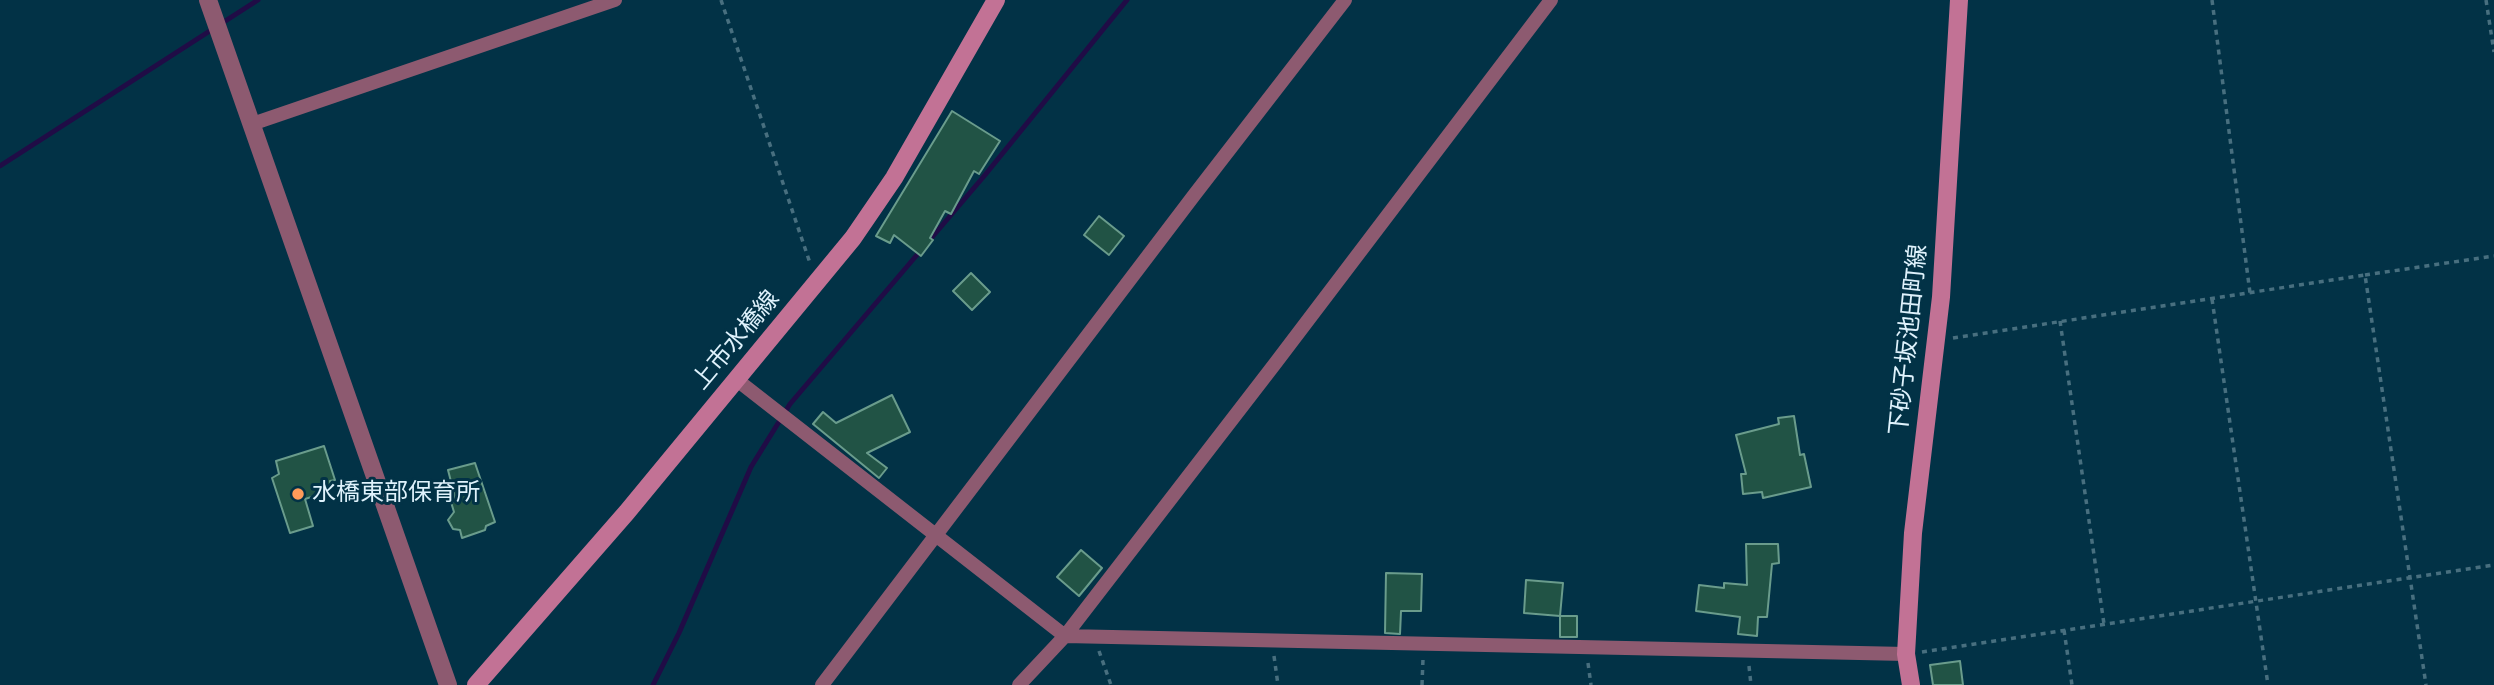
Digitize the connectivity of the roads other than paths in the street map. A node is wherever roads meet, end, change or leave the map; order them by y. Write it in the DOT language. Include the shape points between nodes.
graph roads {
  1 [pos="208,0"];
  2 [pos="615,0"];
  3 [pos="996,0"];
  4 [pos="1345,0"];
  5 [pos="1551,0"];
  6 [pos="1959,0"];
  7 [pos="252,124"];
  8 [pos="737,380"];
  9 [pos="937,534"];
  10 [pos="1065,636"];
  11 [pos="1906,654"];
  12 [pos="448,685"];
  13 [pos="476,685"];
  14 [pos="822,685"];
  15 [pos="1019,685"];
  16 [pos="1910,685"];
  1 -- 7 [label="street"];
  2 -- 7 [label="street"];
  3 -- 8 [label="main road, 上市水橋線" via="894,178 853,238"];
  4 -- 9 [label="street"];
  5 -- 10 [label="street"];
  6 -- 11 [label="main road, 下砂子坂池田町線" via="1937,340 1913,533"];
  7 -- 12 [label="street"];
  8 -- 9 [label="street"];
  8 -- 13 [label="main road, 上市水橋線"];
  9 -- 10 [label="street"];
  9 -- 14 [label="street"];
  10 -- 11 [label="street"];
  10 -- 15 [label="street"];
  11 -- 16 [label="main road, 下砂子坂池田町線"];
}
